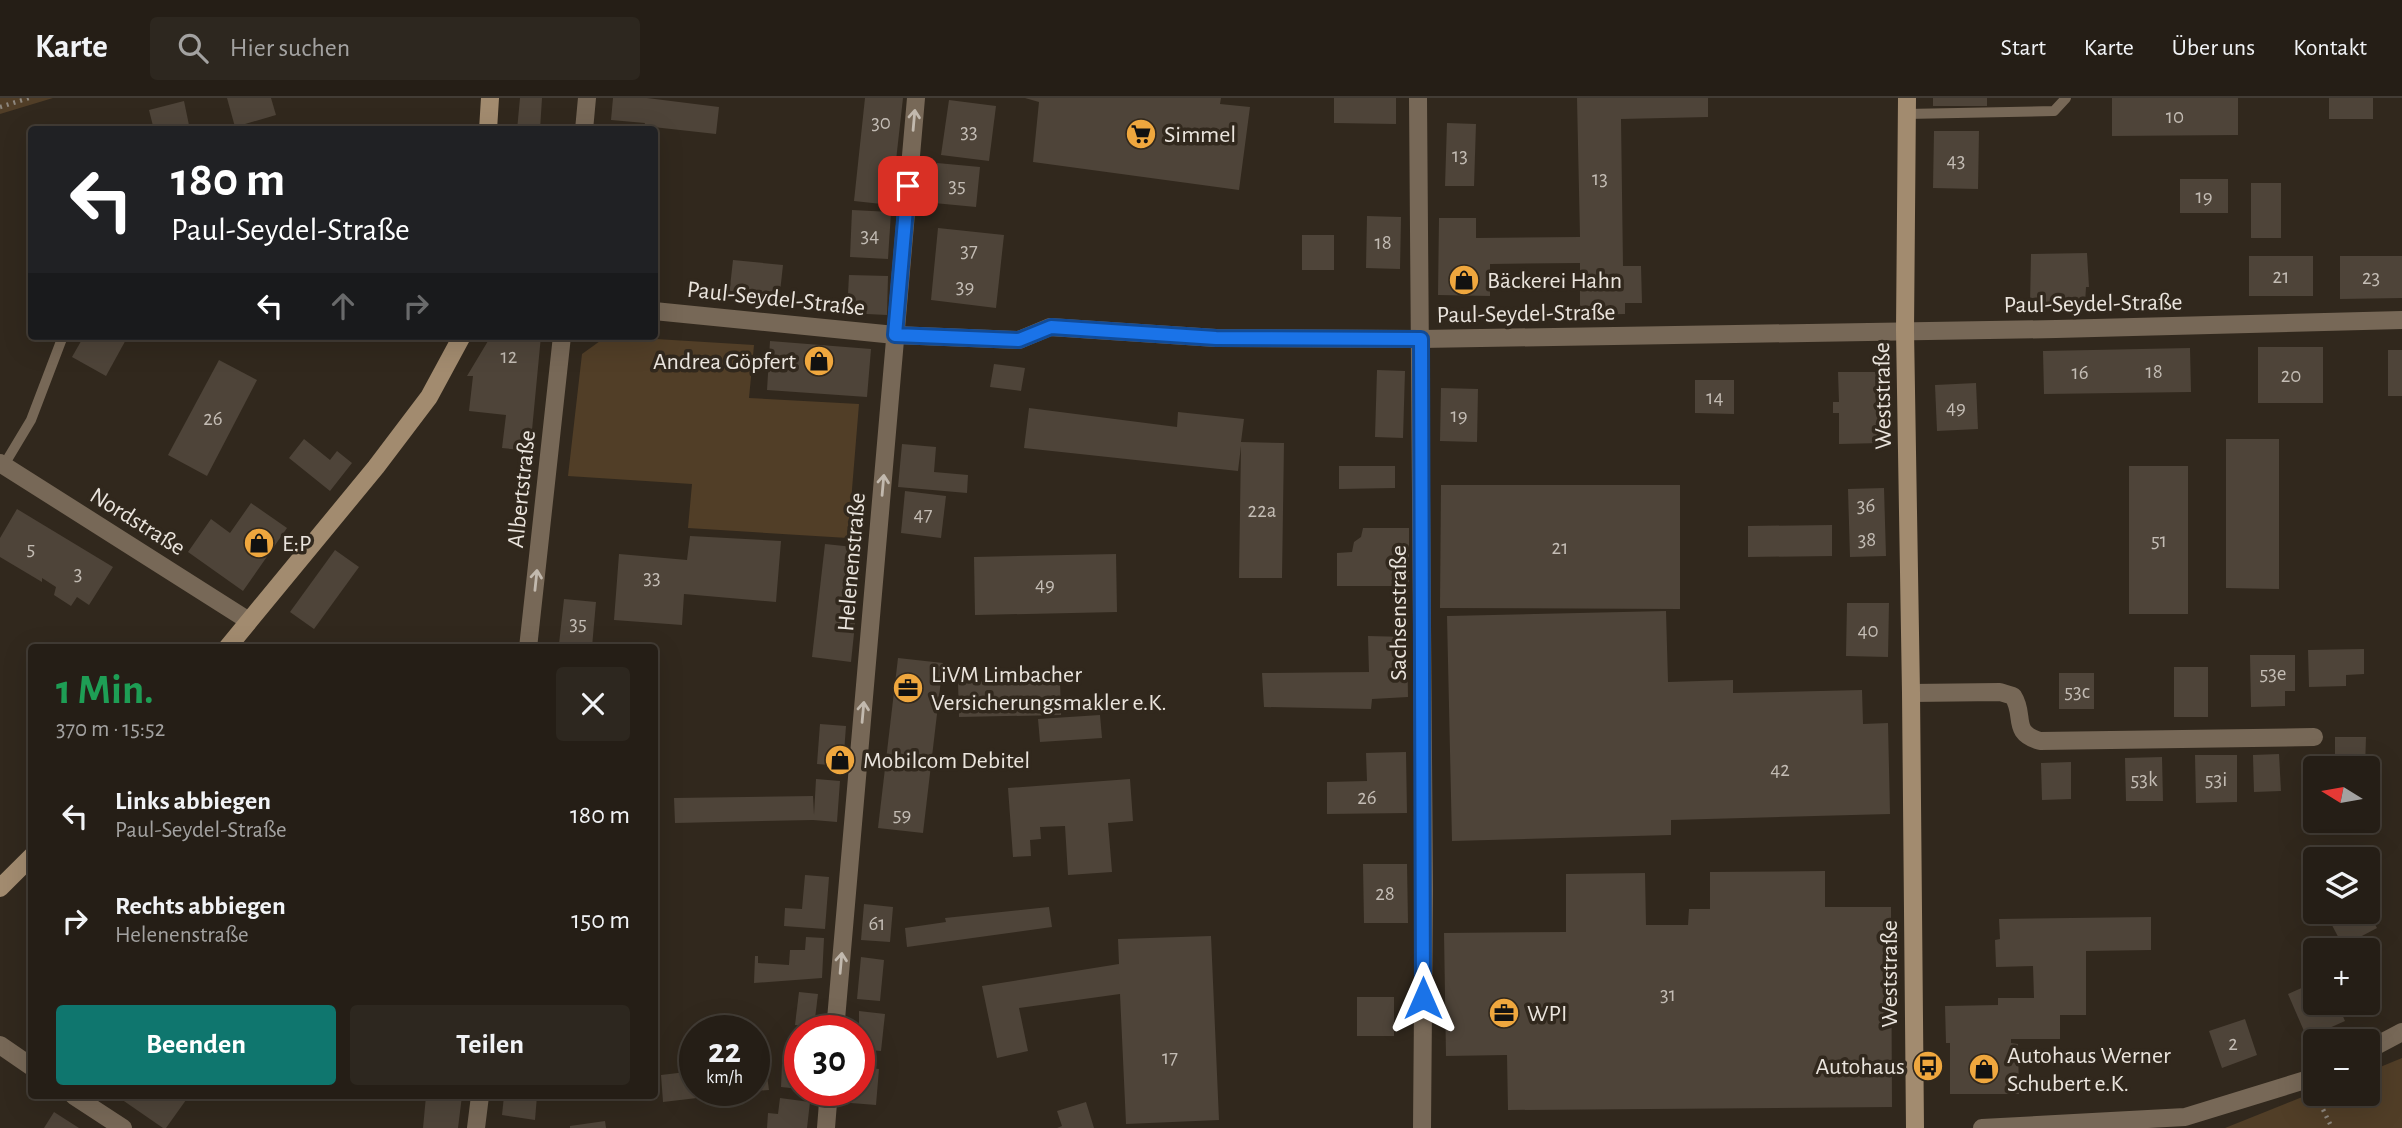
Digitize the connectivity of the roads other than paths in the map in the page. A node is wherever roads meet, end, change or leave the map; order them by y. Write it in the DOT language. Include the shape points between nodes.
graph roads {
  1 [pos="490,98"];
  2 [pos="587,98"];
  3 [pos="916,98"];
  4 [pos="1418,98"];
  5 [pos="2066,98"];
  6 [pos="1906,106"];
  7 [pos="488,126"];
  8 [pos="584,126"];
  9 [pos="658,311"];
  10 [pos="2402,320"];
  11 [pos="1905,330"];
  12 [pos="895,335"];
  13 [pos="1421,339"];
  14 [pos="62,340"];
  15 [pos="460,340"];
  16 [pos="562,340"];
  17 [pos="2,464"];
  18 [pos="249,621"];
  19 [pos="230,644"];
  20 [pos="528,644"];
  21 [pos="1912,693"];
  22 [pos="2314,737"];
  23 [pos="28,860"];
  24 [pos="0,888"];
  25 [pos="836,1015"];
  26 [pos="2402,1032"];
  27 [pos="2380,1044"];
  28 [pos="0,1045"];
  29 [pos="28,1064"];
  30 [pos="2303,1081"];
  31 [pos="79,1099"];
  32 [pos="480,1099"];
  33 [pos="828,1106"];
  34 [pos="123,1128"];
  35 [pos="476,1128"];
  36 [pos="826,1128"];
  37 [pos="1422,1128"];
  38 [pos="1915,1128"];
  39 [pos="1982,1128"];
  1 -- 7 [label="main road"];
  2 -- 8 [label="street"];
  12 -- 3 [label="street, Helenenstraße, one-way"];
  4 -- 13 [label="street, Sachsenstraße"];
  5 -- 6 [label="lane" via="2054,111"];
  6 -- 11 [label="main road, Weststraße"];
  9 -- 12 [label="street, Paul-Seydel-Straße"];
  10 -- 11 [label="street, Paul-Seydel-Straße"];
  11 -- 13 [label="street, Paul-Seydel-Straße"];
  11 -- 21 [label="main road, Weststraße"];
  12 -- 13 [label="street, Paul-Seydel-Straße" via="1019,340 1051,327 1216,338"];
  25 -- 12 [label="street, Helenenstraße, one-way"];
  13 -- 37 [label="street, Sachsenstraße"];
  14 -- 17 [label="lane" via="31,420"];
  15 -- 18 [label="main road" via="429,397"];
  20 -- 16 [label="street, Albertstraße, one-way"];
  17 -- 18 [label="street, Nordstraße"];
  18 -- 19 [label="main road"];
  21 -- 22 [label="street" via="2000,692 2013,696 2020,727 2028,737 2040,741"];
  21 -- 38 [label="main road, Weststraße"];
  23 -- 24 [label="main road"];
  26 -- 27 [label="street"];
  28 -- 29 [label="street"];
  30 -- 39 [label="street" via="2185,1117"];
  31 -- 34 [label="street"];
  32 -- 35 [label="street"];
  33 -- 36 [label="street"];
}
